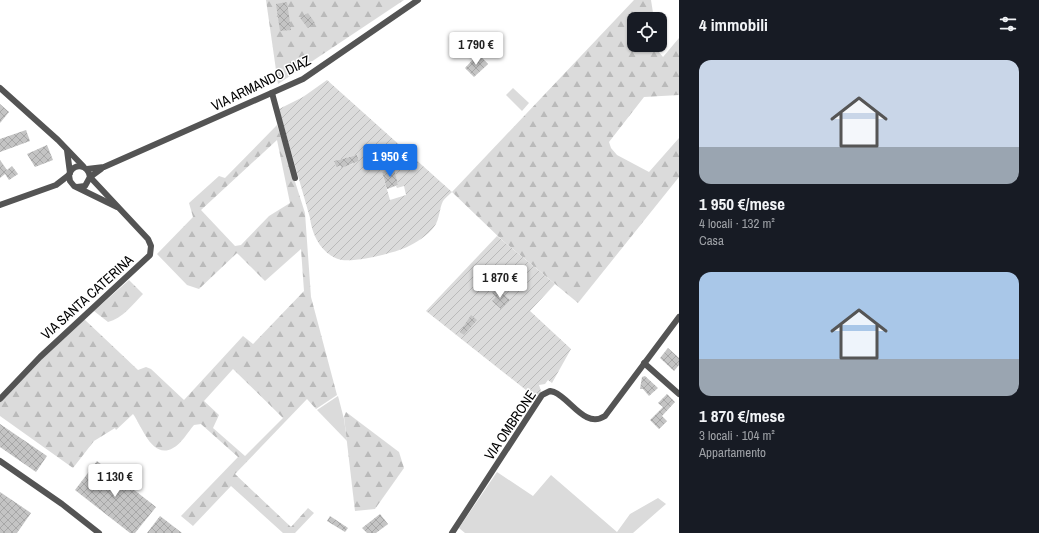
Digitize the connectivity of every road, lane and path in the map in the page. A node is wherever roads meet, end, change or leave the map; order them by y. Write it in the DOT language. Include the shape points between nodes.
graph roads {
  1 [pos="418,0"];
  2 [pos="0,88"];
  3 [pos="272,93"];
  4 [pos="66,149"];
  5 [pos="104,167"];
  6 [pos="85,168"];
  7 [pos="69,174"];
  8 [pos="90,177"];
  9 [pos="295,178"];
  10 [pos="56,185"];
  11 [pos="75,186"];
  12 [pos="0,205"];
  13 [pos="120,209"];
  14 [pos="679,317"];
  15 [pos="644,363"];
  16 [pos="679,394"];
  17 [pos="0,399"];
  18 [pos="0,461"];
  19 [pos="99,533"];
  20 [pos="452,533"];
  1 -- 3 [label="street, VIA ARMANDO DIAZ" via="312,73"];
  2 -- 4 [label="street"];
  3 -- 5 [label="street, VIA ARMANDO DIAZ"];
  3 -- 9 [label="street"];
  4 -- 6 [label="street"];
  4 -- 7 [label="street"];
  5 -- 6 [label="street, VIA ARMANDO DIAZ"];
  5 -- 8 [label="street, VIA ARMANDO DIAZ"];
  6 -- 7 [label="street, VIA ARMANDO DIAZ" via="74,168"];
  6 -- 8 [label="street"];
  7 -- 10 [label="street, VIA ARMANDO DIAZ"];
  7 -- 11 [label="street" via="70,181"];
  8 -- 11 [label="street, VIA ARMANDO DIAZ" via="85,186"];
  8 -- 13 [label="street, VIA SANTA CATERINA"];
  10 -- 11 [label="street, VIA ARMANDO DIAZ"];
  10 -- 12 [label="street, VIA ARMANDO DIAZ"];
  11 -- 13 [label="street, VIA SANTA CATERINA"];
  13 -- 17 [label="street, VIA SANTA CATERINA" via="148,239 151,246 149,257 40,357"];
  14 -- 15 [label="street, VIA OMBRONE"];
  15 -- 16 [label="street"];
  15 -- 20 [label="street, VIA OMBRONE" via="600,420 585,417 554,392 542,395"];
  18 -- 19 [label="street"];
}
